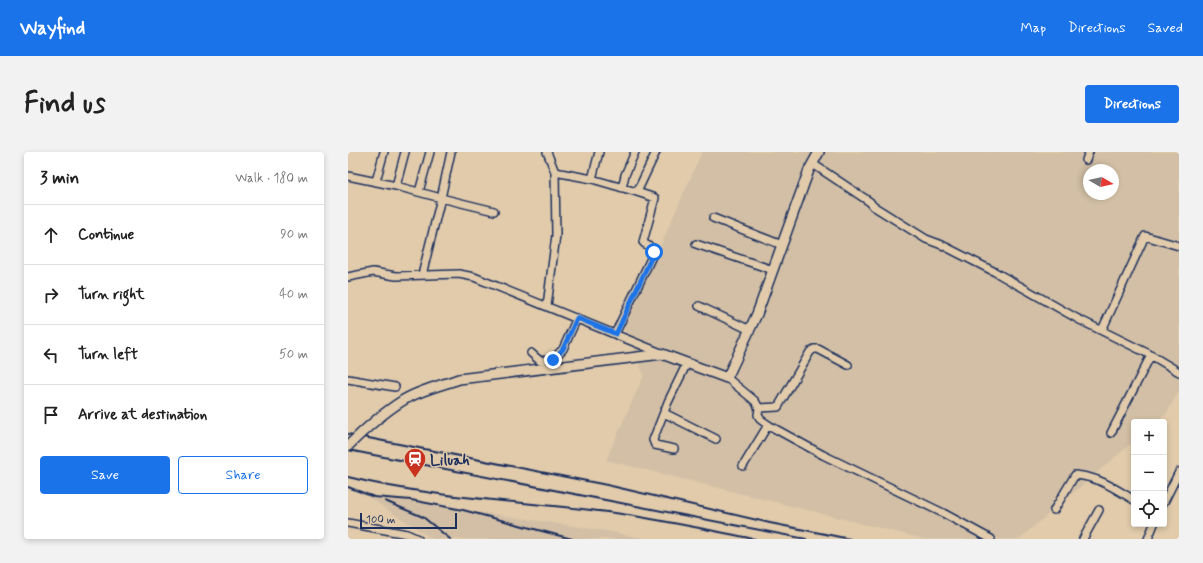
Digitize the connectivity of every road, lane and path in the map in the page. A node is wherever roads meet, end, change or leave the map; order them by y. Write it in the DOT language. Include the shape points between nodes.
graph roads {
  1 [pos="384,152"];
  2 [pos="405,152"];
  3 [pos="430,152"];
  4 [pos="451,152"];
  5 [pos="547,152"];
  6 [pos="599,152"];
  7 [pos="635,152"];
  8 [pos="656,152"];
  9 [pos="819,152"];
  10 [pos="1089,152"];
  11 [pos="1086,160"];
  12 [pos="812,164"];
  13 [pos="555,172"];
  14 [pos="348,176"];
  15 [pos="592,179"];
  16 [pos="376,181"];
  17 [pos="396,186"];
  18 [pos="622,188"];
  19 [pos="419,192"];
  20 [pos="637,192"];
  21 [pos="441,198"];
  22 [pos="494,211"];
  23 [pos="713,218"];
  24 [pos="696,244"];
  25 [pos="782,245"];
  26 [pos="1179,246"];
  27 [pos="773,270"];
  28 [pos="422,275"];
  29 [pos="348,277"];
  30 [pos="547,306"];
  31 [pos="699,306"];
  32 [pos="577,318"];
  33 [pos="750,330"];
  34 [pos="1102,330"];
  35 [pos="616,334"];
  36 [pos="530,353"];
  37 [pos="662,354"];
  38 [pos="1151,355"];
  39 [pos="687,363"];
  40 [pos="848,365"];
  41 [pos="1179,372"];
  42 [pos="727,378"];
  43 [pos="348,379"];
  44 [pos="395,387"];
  45 [pos="759,408"];
  46 [pos="664,413"];
  47 [pos="768,425"];
  48 [pos="1111,433"];
  49 [pos="716,439"];
  50 [pos="348,446"];
  51 [pos="674,449"];
  52 [pos="743,466"];
  53 [pos="1179,472"];
  54 [pos="1167,496"];
  55 [pos="1131,498"];
  56 [pos="1054,510"];
  57 [pos="1099,510"];
  58 [pos="348,523"];
  59 [pos="1153,527"];
  60 [pos="418,539"];
  61 [pos="992,539"];
  62 [pos="1083,539"];
  63 [pos="1148,539"];
  1 -- 16 [label="street"];
  2 -- 17 [label="street"];
  3 -- 19 [label="street"];
  4 -- 21 [label="street"];
  5 -- 13 [label="street"];
  6 -- 15 [label="street"];
  7 -- 18 [label="street"];
  8 -- 20 [label="street"];
  9 -- 12 [label="street"];
  10 -- 11 [label="street"];
  12 -- 25 [label="street"];
  12 -- 34 [label="street" via="926,239 995,272"];
  13 -- 15 [label="street"];
  13 -- 30 [label="street" via="556,235"];
  14 -- 16 [label="street"];
  15 -- 18 [label="street"];
  16 -- 17 [label="street"];
  17 -- 19 [label="street"];
  18 -- 20 [label="street"];
  19 -- 21 [label="street"];
  20 -- 35 [label="street" via="655,198 643,242 654,249 654,252"];
  21 -- 22 [label="street"];
  21 -- 28 [label="street"];
  23 -- 25 [label="street"];
  24 -- 27 [label="street"];
  25 -- 27 [label="street"];
  26 -- 34 [label="street" via="1145,236"];
  27 -- 33 [label="street"];
  28 -- 29 [label="street" via="396,276 373,272"];
  28 -- 30 [label="street" via="459,274 474,277"];
  30 -- 32 [label="street"];
  31 -- 33 [label="street"];
  32 -- 35 [label="street"];
  32 -- 36 [label="street" via="563,349 553,360 540,361"];
  33 -- 42 [label="street"];
  34 -- 38 [label="street"];
  35 -- 37 [label="street"];
  37 -- 39 [label="street"];
  37 -- 50 [label="street, bridge" via="459,379 403,400"];
  38 -- 41 [label="street"];
  38 -- 48 [label="street"];
  39 -- 42 [label="street"];
  39 -- 46 [label="street"];
  40 -- 45 [label="street" via="814,349 778,408"];
  42 -- 45 [label="street" via="755,401"];
  43 -- 44 [label="street"];
  45 -- 47 [label="street" via="758,415"];
  46 -- 49 [label="street"];
  46 -- 51 [label="street" via="653,442 655,445"];
  47 -- 52 [label="street"];
  47 -- 61 [label="street"];
  53 -- 54 [label="street"];
  55 -- 56 [label="street" via="1101,481 1075,474"];
  57 -- 62 [label="street"];
  58 -- 60 [label="street" via="407,534"];
  59 -- 63 [label="street"];
}
